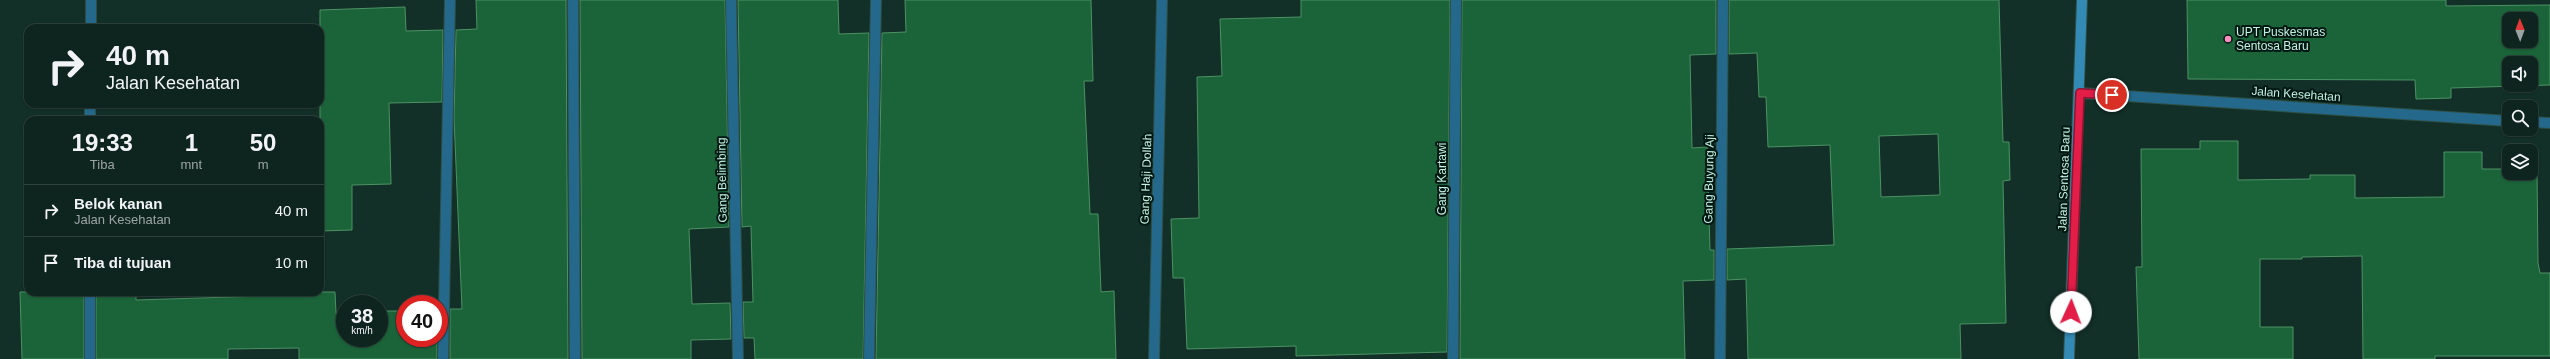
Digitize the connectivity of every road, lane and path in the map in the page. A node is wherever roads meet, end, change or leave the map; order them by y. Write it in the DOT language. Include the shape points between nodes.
graph roads {
  1 [pos="91,0"];
  2 [pos="450,0"];
  3 [pos="573,0"];
  4 [pos="731,0"];
  5 [pos="876,0"];
  6 [pos="1162,0"];
  7 [pos="1456,0"];
  8 [pos="1723,0"];
  9 [pos="2082,0"];
  10 [pos="91,24"];
  11 [pos="2080,93"];
  12 [pos="2502,121"];
  13 [pos="2538,122"];
  14 [pos="2550,123"];
  15 [pos="90,296"];
  16 [pos="90,359"];
  17 [pos="443,359"];
  18 [pos="575,359"];
  19 [pos="738,359"];
  20 [pos="869,359"];
  21 [pos="1154,359"];
  22 [pos="1454,359"];
  23 [pos="1720,359"];
  24 [pos="2069,359"];
  1 -- 10 [label="street"];
  2 -- 17 [label="street"];
  3 -- 18 [label="street"];
  4 -- 19 [label="street, Gang Belimbing"];
  5 -- 20 [label="street"];
  6 -- 21 [label="street, Gang Haji Dollah"];
  7 -- 22 [label="street, Gang Kartawi"];
  8 -- 23 [label="street, Gang Buyung Aji"];
  9 -- 11 [label="street, Jalan Sentosa Baru"];
  11 -- 12 [label="street, Jalan Kesehatan"];
  11 -- 24 [label="street, Jalan Sentosa Baru"];
  13 -- 14 [label="street"];
  15 -- 16 [label="street"];
}
